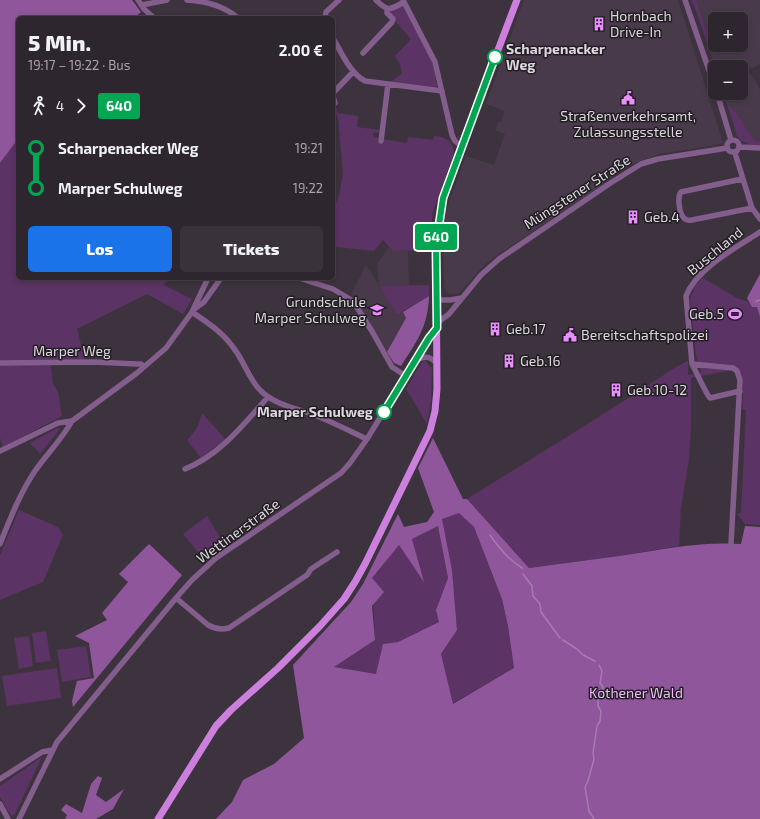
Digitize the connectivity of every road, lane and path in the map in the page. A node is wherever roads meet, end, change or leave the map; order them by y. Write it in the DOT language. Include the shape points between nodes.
graph roads {
  1 [pos="167,0"];
  2 [pos="187,0"];
  3 [pos="339,0"];
  4 [pos="376,0"];
  5 [pos="517,0"];
  6 [pos="685,0"];
  7 [pos="404,1"];
  8 [pos="140,2"];
  9 [pos="388,10"];
  10 [pos="152,16"];
  11 [pos="236,16"];
  12 [pos="325,16"];
  13 [pos="335,41"];
  14 [pos="363,53"];
  15 [pos="708,67"];
  16 [pos="353,72"];
  17 [pos="388,84"];
  18 [pos="335,90"];
  19 [pos="442,91"];
  20 [pos="719,100"];
  21 [pos="379,137"];
  22 [pos="731,140"];
  23 [pos="462,146"];
  24 [pos="740,147"];
  25 [pos="727,148"];
  26 [pos="760,148"];
  27 [pos="734,153"];
  28 [pos="742,179"];
  29 [pos="752,208"];
  30 [pos="760,219"];
  31 [pos="760,232"];
  32 [pos="207,280"];
  33 [pos="220,280"];
  34 [pos="305,280"];
  35 [pos="462,298"];
  36 [pos="437,300"];
  37 [pos="192,312"];
  38 [pos="437,326"];
  39 [pos="414,361"];
  40 [pos="0,363"];
  41 [pos="437,364"];
  42 [pos="692,364"];
  43 [pos="144,367"];
  44 [pos="406,376"];
  45 [pos="740,391"];
  46 [pos="268,397"];
  47 [pos="72,421"];
  48 [pos="367,439"];
  49 [pos="0,451"];
  50 [pos="185,469"];
  51 [pos="0,544"];
  52 [pos="731,544"];
  53 [pos="337,552"];
  54 [pos="176,598"];
  55 [pos="52,750"];
  56 [pos="0,779"];
  57 [pos="0,804"];
  58 [pos="8,819"];
  59 [pos="19,819"];
  60 [pos="158,819"];
  1 -- 8 [label="street"];
  2 -- 11 [label="street" via="220,6"];
  3 -- 12 [label="street" via="326,12"];
  4 -- 9 [label="street"];
  5 -- 23 [label="main road"];
  6 -- 15 [label="street"];
  7 -- 9 [label="street"];
  7 -- 19 [label="street" via="432,53"];
  8 -- 10 [label="street"];
  9 -- 14 [label="street" via="392,22"];
  13 -- 16 [label="street"];
  16 -- 17 [label="street" via="365,81"];
  16 -- 18 [label="street"];
  17 -- 19 [label="street"];
  17 -- 21 [label="street"];
  19 -- 23 [label="street" via="454,140"];
  20 -- 22 [label="street"];
  22 -- 24 [label="street" via="738,142"];
  22 -- 25 [label="street" via="727,143"];
  23 -- 36 [label="main road" via="443,198 438,226"];
  24 -- 26 [label="street"];
  24 -- 27 [label="street"];
  25 -- 27 [label="street"];
  25 -- 35 [label="street, Müngstener Straße" via="641,164 498,259"];
  27 -- 28 [label="street"];
  28 -- 29 [label="street"];
  28 -- 29 [label="street" via="681,192 678,200 682,216 692,220"];
  29 -- 30 [label="street"];
  31 -- 42 [label="street, Buschland" via="718,261 689,289 686,296"];
  32 -- 37 [label="street"];
  33 -- 37 [label="street" via="204,302"];
  34 -- 44 [label="street" via="333,289 353,300 392,367"];
  35 -- 36 [label="street"];
  35 -- 38 [label="street, Müngstener Straße"];
  36 -- 38 [label="main road"];
  37 -- 43 [label="street" via="166,348"];
  37 -- 46 [label="street" via="228,340 254,383"];
  38 -- 39 [label="street, Wettinerstraße"];
  38 -- 41 [label="main road"];
  39 -- 41 [label="street" via="429,357"];
  39 -- 44 [label="street, Wettinerstraße"];
  40 -- 43 [label="street, Marper Weg" via="94,362 137,364"];
  41 -- 60 [label="main road" via="435,411 431,430 355,582 344,599 300,647 216,726"];
  42 -- 45 [label="street" via="733,368 738,374"];
  42 -- 45 [label="street, Buschland" via="710,398"];
  43 -- 47 [label="street"];
  44 -- 48 [label="street, Wettinerstraße"];
  45 -- 52 [label="street"];
  46 -- 48 [label="street" via="318,416"];
  46 -- 50 [label="street" via="221,446 204,460"];
  47 -- 49 [label="street" via="58,423"];
  47 -- 51 [label="street" via="34,473 16,505"];
  48 -- 54 [label="street, Wettinerstraße" via="341,473 216,558"];
  53 -- 54 [label="street" via="311,569 308,575 229,628 219,629 208,625"];
  54 -- 55 [label="street, Wettinerstraße"];
  55 -- 56 [label="street" via="42,752"];
  55 -- 59 [label="street, Wettinerstraße"];
  57 -- 58 [label="street"];
}
